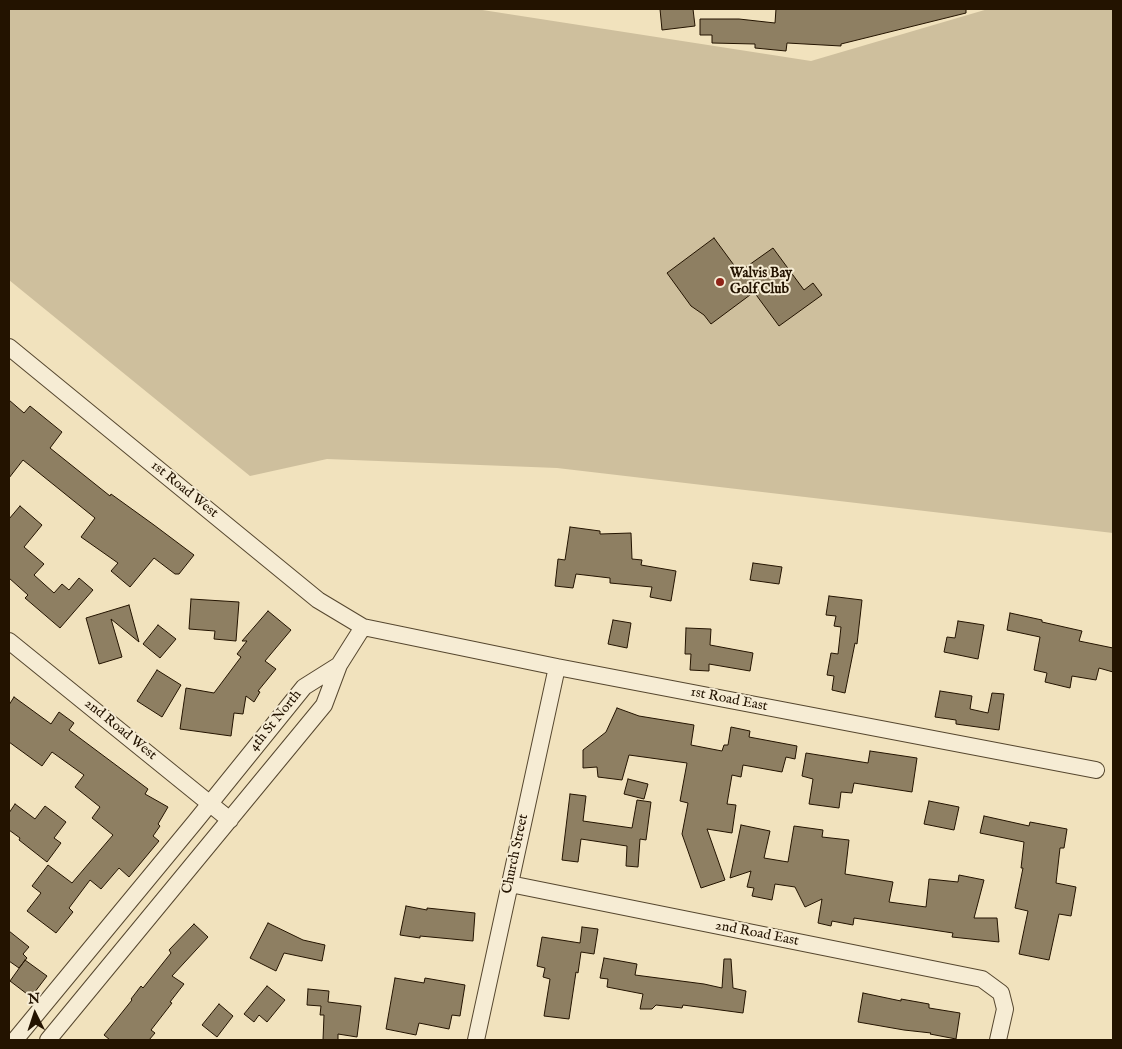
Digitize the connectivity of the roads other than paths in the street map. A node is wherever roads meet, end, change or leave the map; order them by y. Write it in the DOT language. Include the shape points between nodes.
graph roads {
  1 [pos="9,347"];
  2 [pos="363,627"];
  3 [pos="9,641"];
  4 [pos="339,664"];
  5 [pos="557,667"];
  6 [pos="1096,770"];
  7 [pos="211,803"];
  8 [pos="230,820"];
  9 [pos="510,884"];
  10 [pos="15,1040"];
  11 [pos="48,1040"];
  12 [pos="476,1040"];
  13 [pos="998,1040"];
  1 -- 2 [label="street, 1st Road West" via="318,600"];
  2 -- 4 [label="street"];
  2 -- 5 [label="street, 1st Road East"];
  3 -- 7 [label="street, 2nd Road West"];
  4 -- 7 [label="street, 4th St North" via="304,687"];
  4 -- 8 [label="street, 4th St North" via="324,706"];
  5 -- 6 [label="street, 1st Road East"];
  5 -- 9 [label="street, Church Street"];
  7 -- 8 [label="street, 2nd Road West"];
  7 -- 10 [label="street, 4th St North"];
  8 -- 11 [label="street, 4th St North"];
  9 -- 12 [label="street, Church Street"];
  9 -- 13 [label="street, 2nd Road East" via="982,980 1001,993 1005,1009"];
}
